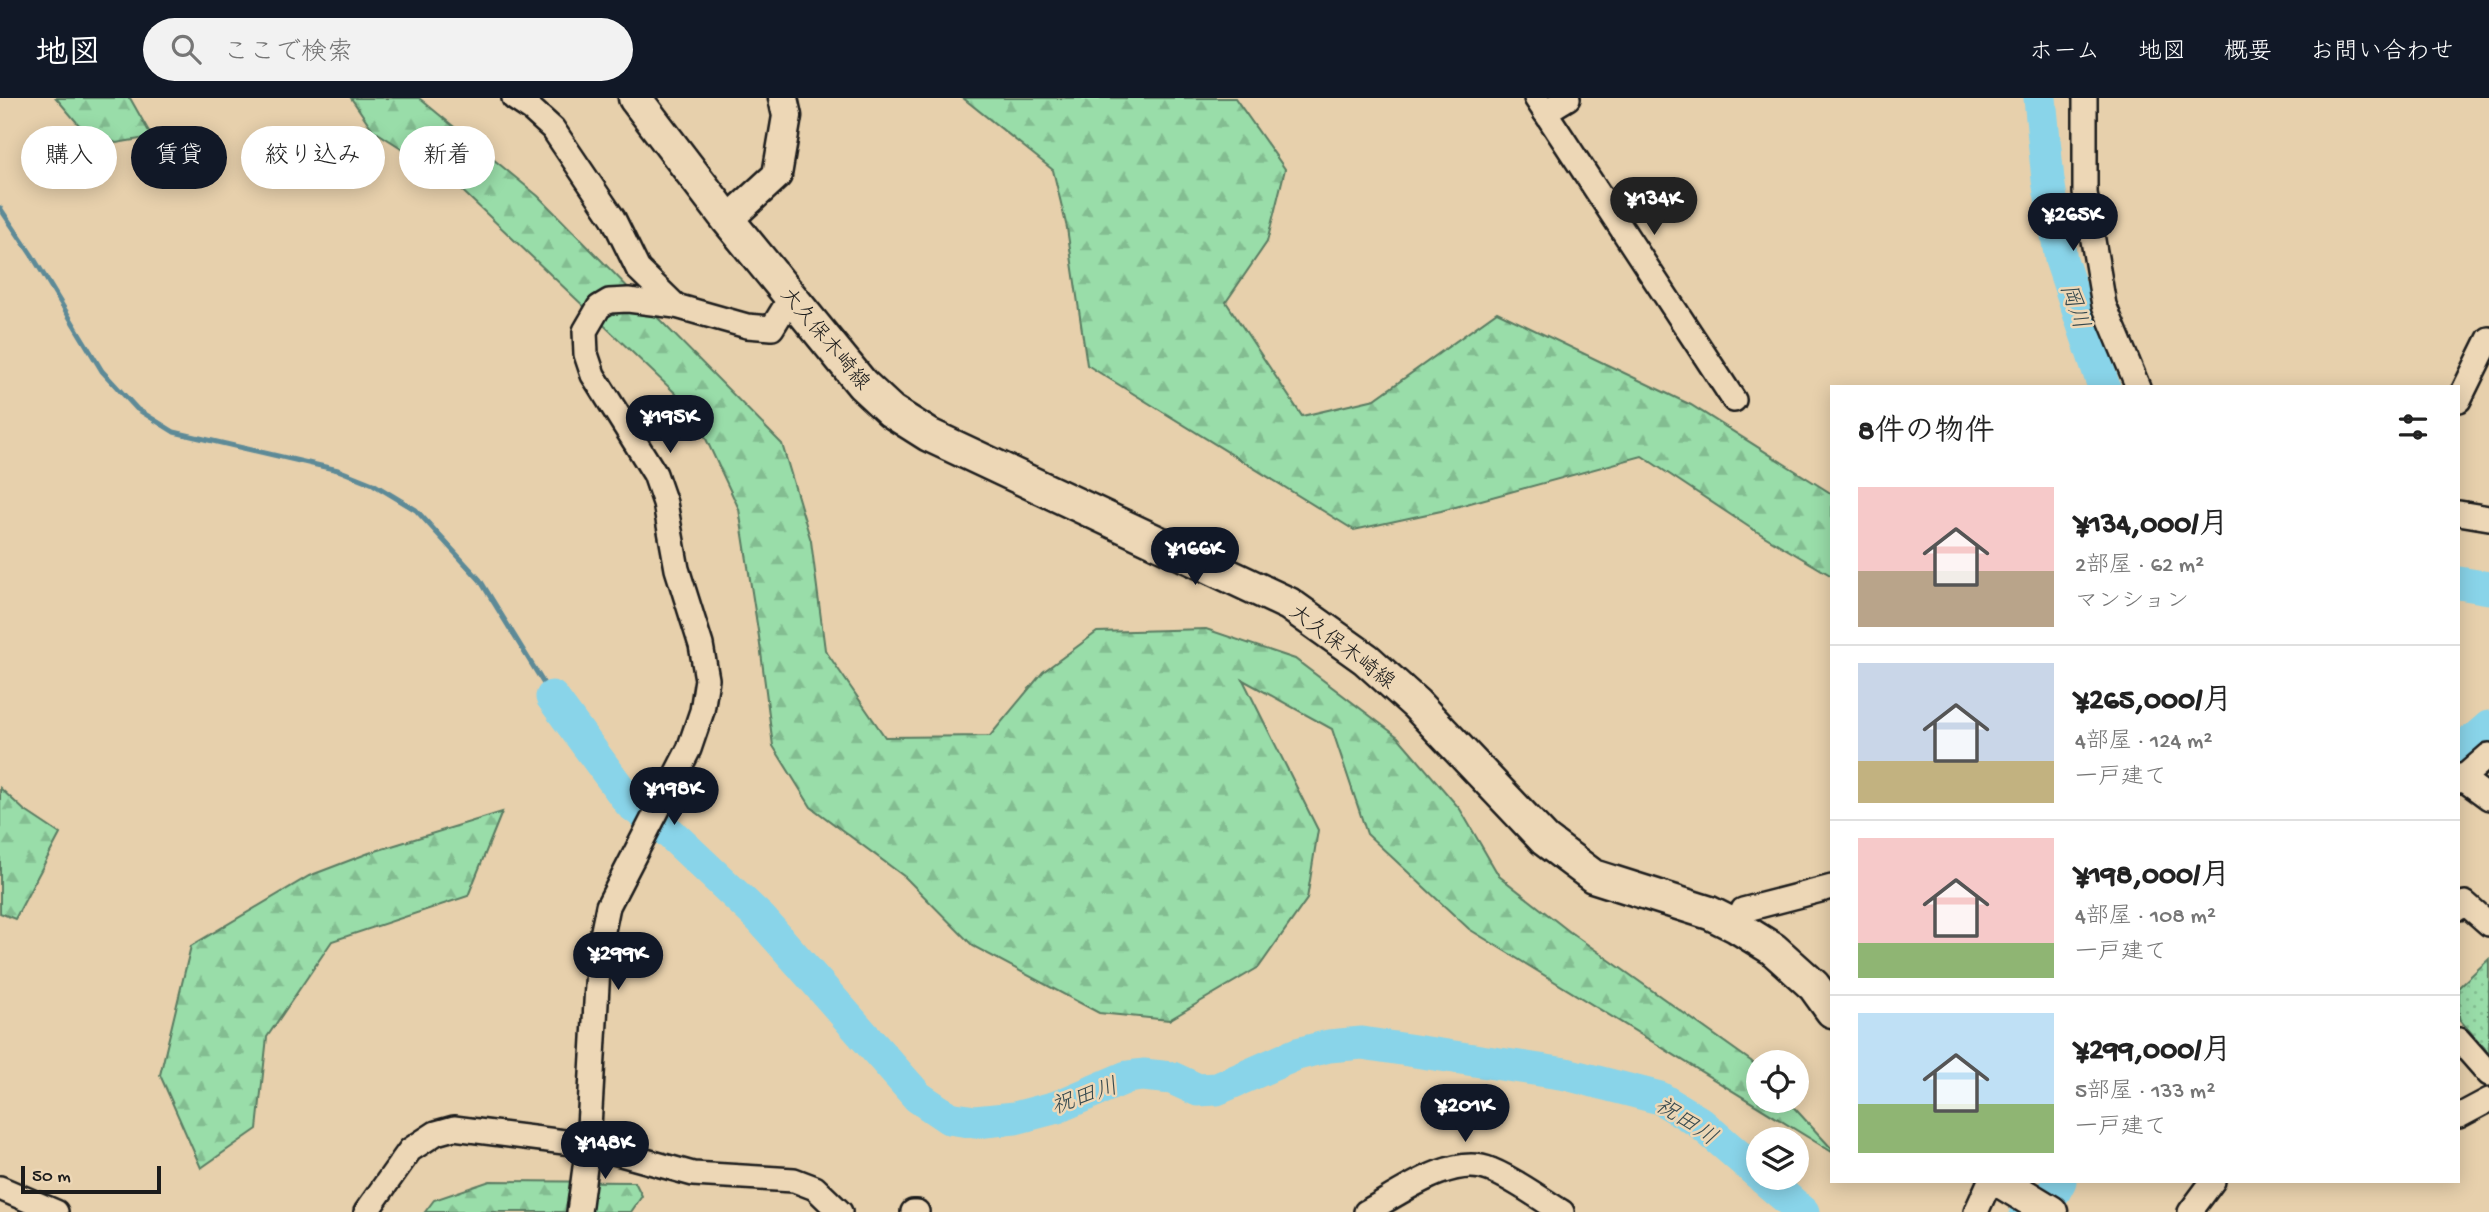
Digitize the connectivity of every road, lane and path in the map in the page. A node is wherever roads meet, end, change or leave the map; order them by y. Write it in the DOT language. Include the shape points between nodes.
graph roads {
  1 [pos="514,98"];
  2 [pos="635,98"];
  3 [pos="783,98"];
  4 [pos="1568,98"];
  5 [pos="2085,98"];
  6 [pos="1541,105"];
  7 [pos="728,220"];
  8 [pos="791,297"];
  9 [pos="676,306"];
  10 [pos="2489,339"];
  11 [pos="2137,385"];
  12 [pos="2460,398"];
  13 [pos="1734,400"];
  14 [pos="2460,513"];
  15 [pos="2489,518"];
  16 [pos="2489,755"];
  17 [pos="2460,778"];
  18 [pos="2489,798"];
  19 [pos="1830,888"];
  20 [pos="2460,907"];
  21 [pos="2489,924"];
  22 [pos="1736,926"];
  23 [pos="1830,1008"];
  24 [pos="2460,1041"];
  25 [pos="2489,1074"];
  26 [pos="2489,1100"];
  27 [pos="2460,1115"];
  28 [pos="588,1145"];
  29 [pos="1989,1183"];
  30 [pos="2003,1183"];
  31 [pos="2212,1183"];
  32 [pos="0,1188"];
  33 [pos="2042,1206"];
  34 [pos="56,1212"];
  35 [pos="366,1212"];
  36 [pos="579,1212"];
  37 [pos="840,1212"];
  38 [pos="1366,1212"];
  39 [pos="1562,1212"];
  40 [pos="1976,1212"];
  41 [pos="2190,1212"];
  1 -- 9 [label="street" via="553,129 613,218 638,269"];
  2 -- 7 [label="main road, 大久保木崎線"];
  3 -- 7 [label="street" via="787,116 777,175"];
  4 -- 6 [label="street"];
  5 -- 11 [label="street" via="2085,193 2104,304"];
  6 -- 13 [label="street"];
  7 -- 8 [label="main road, 大久保木崎線"];
  8 -- 9 [label="street" via="772,328 747,326"];
  8 -- 22 [label="main road, 大久保木崎線" via="862,384 891,411 929,435 1289,604 1366,659 1416,704 1545,840 1593,876 1710,913"];
  9 -- 28 [label="street" via="610,301 599,307 585,331 593,375 655,474 665,503 677,569 701,645 706,692 689,749 608,906 599,950"];
  10 -- 12 [label="street"];
  14 -- 15 [label="street"];
  16 -- 17 [label="street"];
  17 -- 18 [label="street"];
  19 -- 22 [label="street" via="1743,910"];
  20 -- 21 [label="street" via="2465,903"];
  22 -- 23 [label="main road, 大久保木崎線" via="1773,949 1814,986"];
  24 -- 25 [label="street"];
  26 -- 27 [label="street"];
  28 -- 35 [label="street" via="454,1128 436,1133 410,1150"];
  28 -- 36 [label="street"];
  28 -- 37 [label="street" via="693,1174 794,1180 815,1188"];
  29 -- 40 [label="street"];
  30 -- 33 [label="main road"];
  31 -- 41 [label="street"];
  32 -- 34 [label="street"];
  38 -- 39 [label="street" via="1436,1173 1467,1165 1490,1169"];
}
